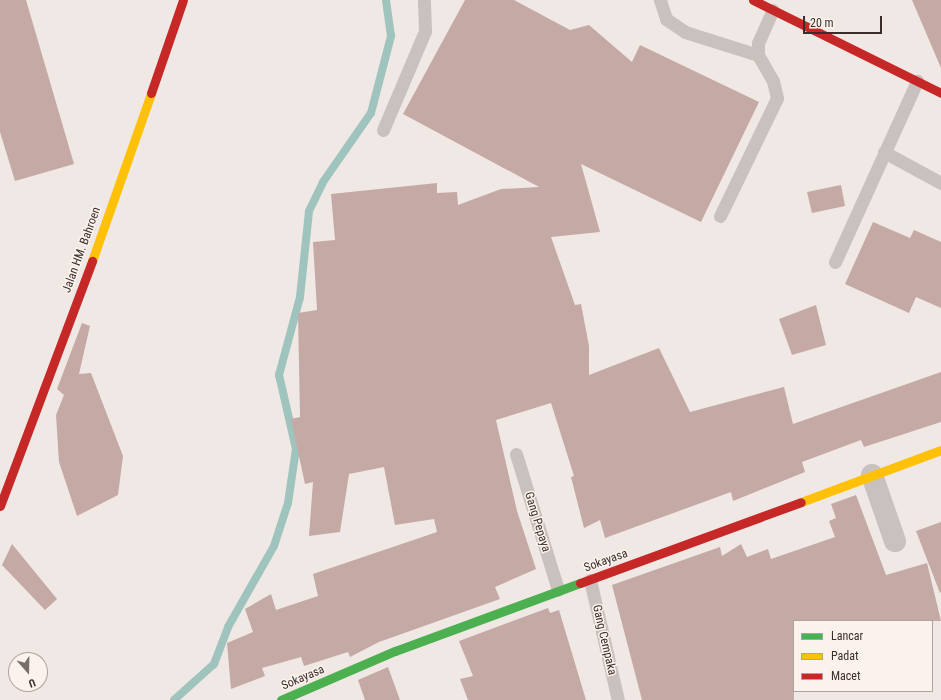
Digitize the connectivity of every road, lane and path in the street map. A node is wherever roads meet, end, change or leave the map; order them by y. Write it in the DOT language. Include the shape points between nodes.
graph roads {
  1 [pos="183,0"];
  2 [pos="424,0"];
  3 [pos="660,0"];
  4 [pos="753,0"];
  5 [pos="773,10"];
  6 [pos="758,55"];
  7 [pos="917,81"];
  8 [pos="941,93"];
  9 [pos="383,130"];
  10 [pos="884,152"];
  11 [pos="941,183"];
  12 [pos="720,216"];
  13 [pos="835,262"];
  14 [pos="941,450"];
  15 [pos="516,454"];
  16 [pos="872,475"];
  17 [pos="0,506"];
  18 [pos="895,541"];
  19 [pos="590,580"];
  20 [pos="558,590"];
  21 [pos="281,700"];
  22 [pos="618,700"];
  1 -- 17 [label="street, Jalan HM. Bahroen" via="95,252"];
  2 -- 9 [label="lane" via="425,31"];
  3 -- 6 [label="lane" via="666,19 685,32"];
  4 -- 5 [label="street"];
  5 -- 6 [label="lane" via="758,42"];
  5 -- 7 [label="street"];
  6 -- 12 [label="lane" via="773,80 777,98"];
  7 -- 8 [label="street"];
  7 -- 10 [label="lane"];
  10 -- 11 [label="lane"];
  10 -- 13 [label="lane"];
  14 -- 16 [label="street, Sokayasa"];
  15 -- 20 [label="lane, Gang Pepaya"];
  16 -- 18 [label="street"];
  16 -- 19 [label="street, Sokayasa"];
  19 -- 20 [label="street, Sokayasa"];
  19 -- 22 [label="lane, Gang Cempaka"];
  20 -- 21 [label="street, Sokayasa" via="395,651"];
}
